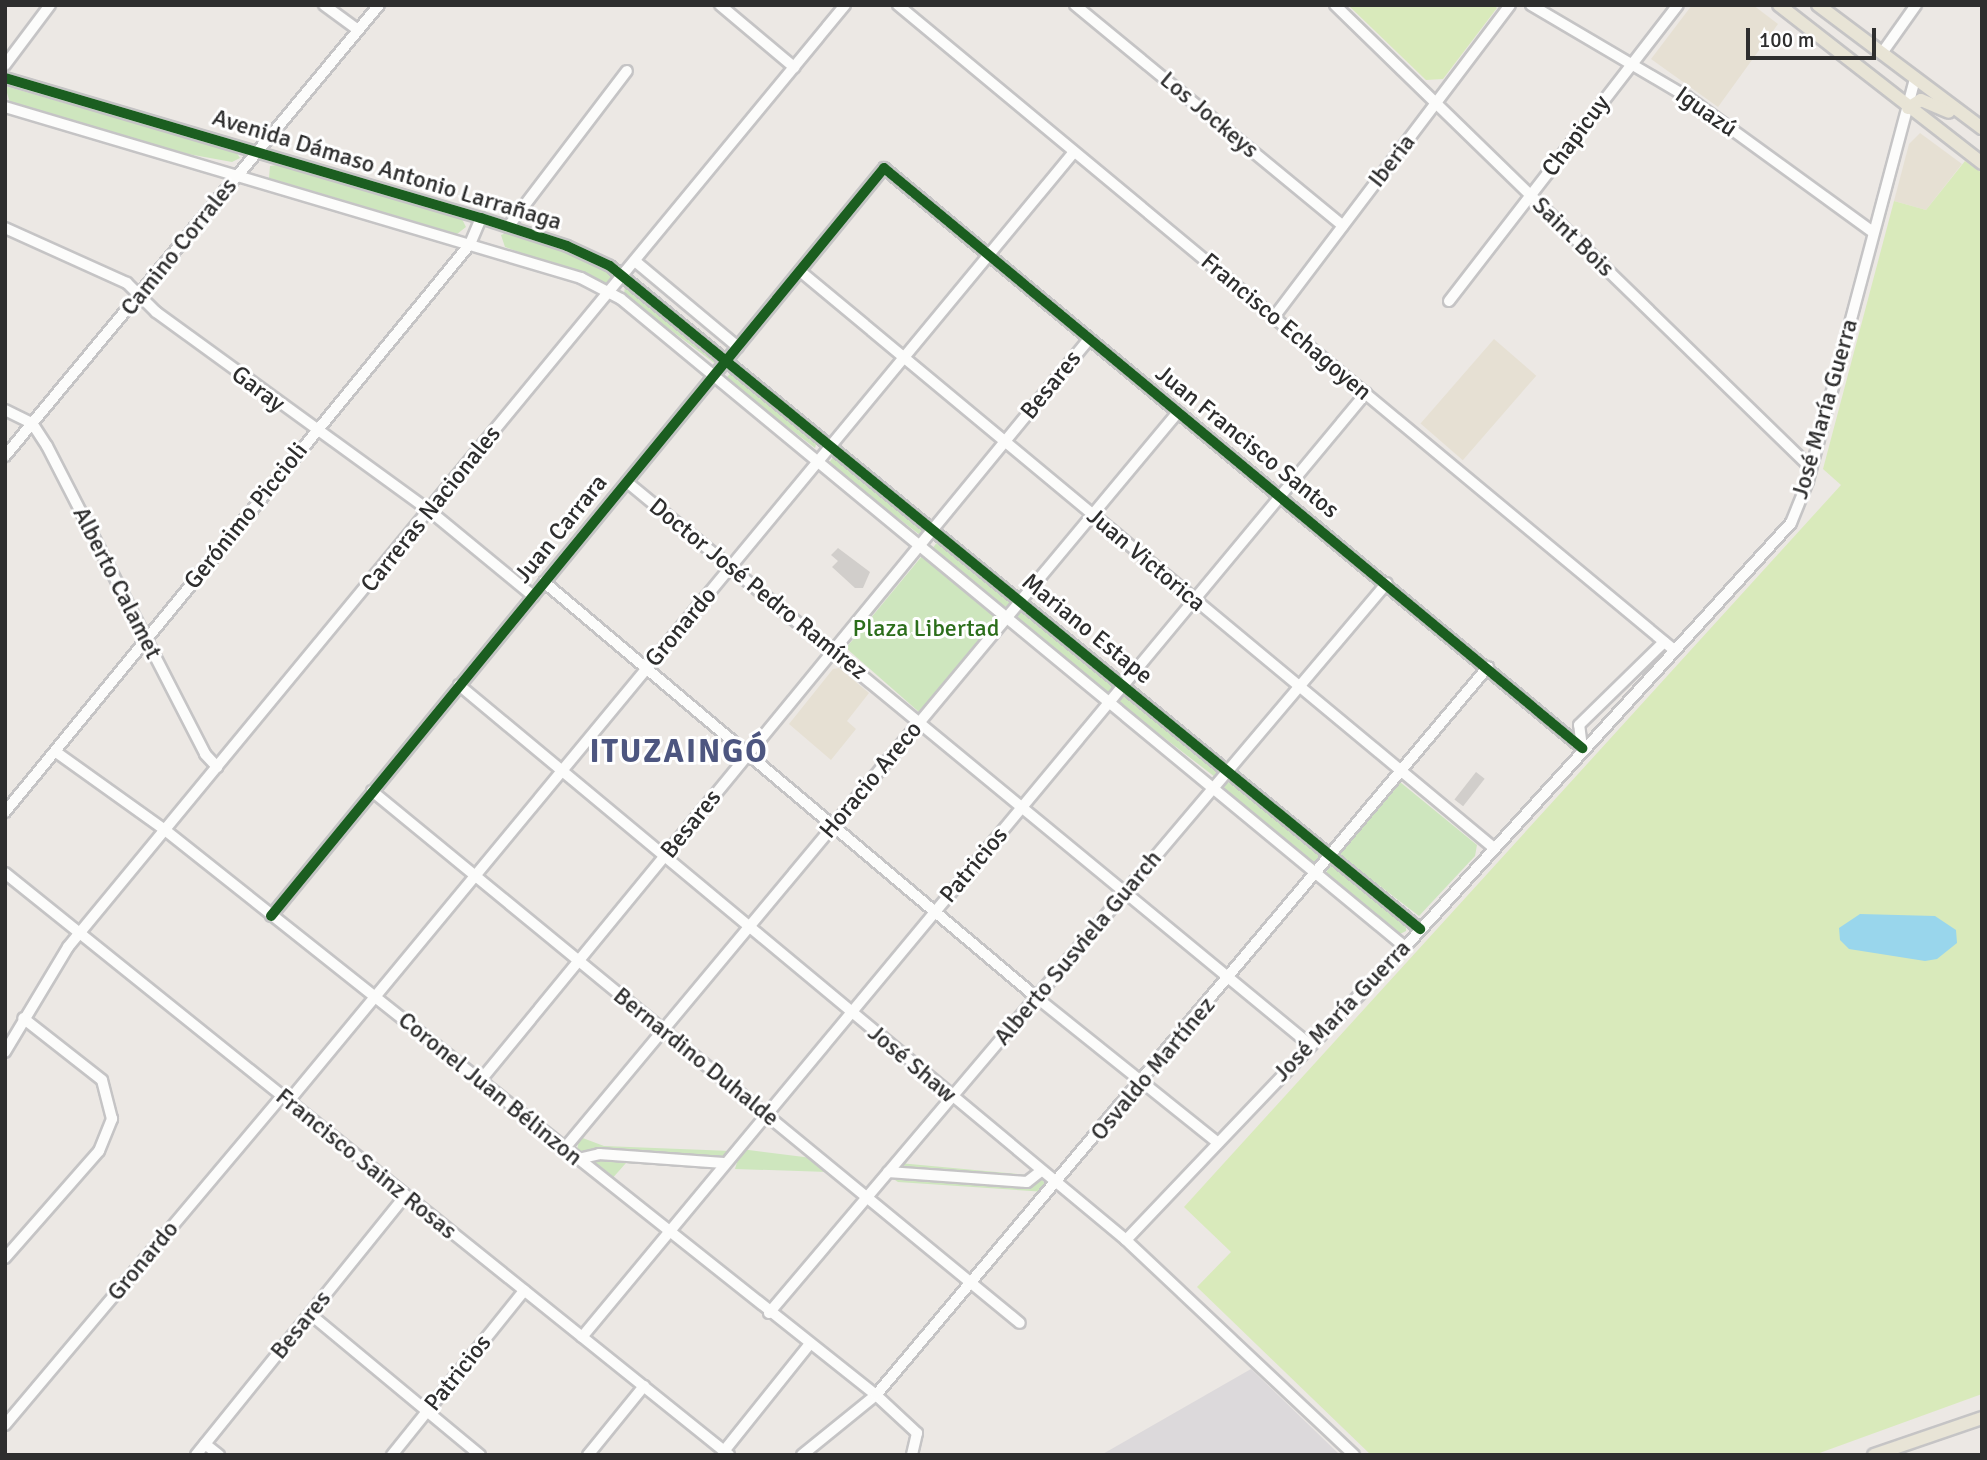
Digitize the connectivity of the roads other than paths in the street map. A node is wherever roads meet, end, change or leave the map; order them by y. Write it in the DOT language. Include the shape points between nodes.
graph roads {
  1 [pos="50,5"];
  2 [pos="324,5"];
  3 [pos="379,5"];
  4 [pos="720,5"];
  5 [pos="845,5"];
  6 [pos="898,5"];
  7 [pos="1076,5"];
  8 [pos="1335,5"];
  9 [pos="1510,5"];
  10 [pos="1531,5"];
  11 [pos="1678,5"];
  12 [pos="1779,5"];
  13 [pos="1818,5"];
  14 [pos="1916,5"];
  15 [pos="358,30"];
  16 [pos="1882,53"];
  17 [pos="1631,63"];
  18 [pos="5,65"];
  19 [pos="794,67"];
  20 [pos="627,71"];
  21 [pos="5,78"];
  22 [pos="1915,78"];
  23 [pos="1436,104"];
  24 [pos="5,107"];
  25 [pos="1908,107"];
  26 [pos="1982,130"];
  27 [pos="256,152"];
  28 [pos="1073,153"];
  29 [pos="1982,163"];
  30 [pos="884,168"];
  31 [pos="237,175"];
  32 [pos="1530,195"];
  33 [pos="481,218"];
  34 [pos="1342,226"];
  35 [pos="508,227"];
  36 [pos="5,228"];
  37 [pos="1873,232"];
  38 [pos="470,244"];
  39 [pos="989,254"];
  40 [pos="635,261"];
  41 [pos="800,271"];
  42 [pos="623,275"];
  43 [pos="609,292"];
  44 [pos="139,295"];
  45 [pos="1449,300"];
  46 [pos="1274,317"];
  47 [pos="1088,339"];
  48 [pos="738,347"];
  49 [pos="904,358"];
  50 [pos="727,360"];
  51 [pos="714,376"];
  52 [pos="1366,393"];
  53 [pos="5,410"];
  54 [pos="1178,412"];
  55 [pos="32,423"];
  56 [pos="315,432"];
  57 [pos="1004,442"];
  58 [pos="831,445"];
  59 [pos="5,456"];
  60 [pos="817,462"];
  61 [pos="1811,468"];
  62 [pos="627,482"];
  63 [pos="1280,497"];
  64 [pos="430,511"];
  65 [pos="1092,515"];
  66 [pos="933,529"];
  67 [pos="919,546"];
  68 [pos="732,566"];
  69 [pos="544,582"];
  70 [pos="1387,583"];
  71 [pos="533,596"];
  72 [pos="1194,600"];
  73 [pos="1020,602"];
  74 [pos="1006,618"];
  75 [pos="145,638"];
  76 [pos="1664,642"];
  77 [pos="1674,650"];
  78 [pos="832,651"];
  79 [pos="1488,667"];
  80 [pos="647,668"];
  81 [pos="459,685"];
  82 [pos="1124,686"];
  83 [pos="1299,687"];
  84 [pos="1109,703"];
  85 [pos="921,720"];
  86 [pos="1582,748"];
  87 [pos="56,752"];
  88 [pos="748,754"];
  89 [pos="217,767"];
  90 [pos="562,771"];
  91 [pos="1401,771"];
  92 [pos="1227,772"];
  93 [pos="1213,789"];
  94 [pos="372,791"];
  95 [pos="1024,805"];
  96 [pos="5,811"];
  97 [pos="833,825"];
  98 [pos="165,830"];
  99 [pos="1494,848"];
  100 [pos="1329,855"];
  101 [pos="664,857"];
  102 [pos="1315,872"];
  103 [pos="5,873"];
  104 [pos="474,876"];
  105 [pos="1126,891"];
  106 [pos="934,911"];
  107 [pos="271,916"];
  108 [pos="748,928"];
  109 [pos="1420,929"];
  110 [pos="79,934"];
  111 [pos="1405,947"];
  112 [pos="579,961"];
  113 [pos="1232,976"];
  114 [pos="374,996"];
  115 [pos="1036,997"];
  116 [pos="849,1012"];
  117 [pos="23,1017"];
  118 [pos="663,1030"];
  119 [pos="1309,1044"];
  120 [pos="5,1052"];
  121 [pos="480,1081"];
  122 [pos="1142,1083"];
  123 [pos="951,1097"];
  124 [pos="285,1099"];
  125 [pos="765,1112"];
  126 [pos="1218,1143"];
  127 [pos="564,1149"];
  128 [pos="578,1160"];
  129 [pos="724,1163"];
  130 [pos="888,1172"];
  131 [pos="1040,1172"];
  132 [pos="1056,1184"];
  133 [pos="405,1196"];
  134 [pos="868,1196"];
  135 [pos="668,1232"];
  136 [pos="1126,1240"];
  137 [pos="5,1258"];
  138 [pos="971,1282"];
  139 [pos="524,1291"];
  140 [pos="769,1313"];
  141 [pos="310,1314"];
  142 [pos="1020,1323"];
  143 [pos="582,1337"];
  144 [pos="809,1345"];
  145 [pos="644,1386"];
  146 [pos="876,1395"];
  147 [pos="428,1412"];
  148 [pos="1982,1418"];
  149 [pos="5,1424"];
  150 [pos="205,1444"];
  151 [pos="726,1453"];
  152 [pos="196,1455"];
  153 [pos="219,1455"];
  154 [pos="392,1455"];
  155 [pos="480,1455"];
  156 [pos="588,1455"];
  157 [pos="802,1455"];
  158 [pos="912,1455"];
  159 [pos="1354,1455"];
  160 [pos="1874,1455"];
  1 -- 18 [label="street"];
  2 -- 15 [label="street"];
  3 -- 15 [label="street, Camino Corrales"];
  4 -- 19 [label="street"];
  5 -- 19 [label="street, Carreras Nacionales"];
  6 -- 28 [label="street, Francisco Echagoyen"];
  7 -- 34 [label="street, Los Jockeys"];
  8 -- 23 [label="street, Saint Bois"];
  9 -- 23 [label="street, Iberia"];
  10 -- 17 [label="street, Iguazú"];
  11 -- 17 [label="street, Chapicuy"];
  12 -- 25 [label="main road"];
  13 -- 16 [label="main road"];
  14 -- 16 [label="street"];
  15 -- 27 [label="street, Camino Corrales"];
  16 -- 22 [label="main road"];
  17 -- 32 [label="street, Chapicuy"];
  17 -- 37 [label="street, Iguazú"];
  19 -- 40 [label="street, Carreras Nacionales"];
  20 -- 35 [label="street"];
  21 -- 27 [label="street, Avenida Dámaso Antonio Larrañaga"];
  22 -- 25 [label="street, José María Guerra"];
  22 -- 26 [label="main road"];
  23 -- 32 [label="street, Saint Bois"];
  23 -- 34 [label="street, Iberia"];
  24 -- 31 [label="street, Avenida Dámaso Antonio Larrañaga"];
  25 -- 26 [label="main road" via="1919,100 1933,103"];
  25 -- 29 [label="main road"];
  25 -- 37 [label="street, José María Guerra"];
  27 -- 31 [label="street, Camino Corrales"];
  27 -- 33 [label="street, Avenida Dámaso Antonio Larrañaga"];
  28 -- 39 [label="street, Gronardo"];
  28 -- 46 [label="street, Francisco Echagoyen"];
  30 -- 39 [label="street, Juan Francisco Santos"];
  30 -- 41 [label="street, Juan Carrara"];
  31 -- 38 [label="street, Avenida Dámaso Antonio Larrañaga"];
  31 -- 44 [label="street, Camino Corrales"];
  32 -- 45 [label="street, Chapicuy"];
  32 -- 61 [label="street, Saint Bois"];
  33 -- 35 [label="street, Avenida Dámaso Antonio Larrañaga"];
  33 -- 38 [label="street, Gerónimo Piccioli"];
  34 -- 46 [label="street, Iberia"];
  35 -- 42 [label="street, Avenida Dámaso Antonio Larrañaga" via="575,249"];
  36 -- 44 [label="street, Garay" via="127,283"];
  37 -- 61 [label="street, José María Guerra"];
  38 -- 43 [label="street, Avenida Dámaso Antonio Larrañaga"];
  38 -- 56 [label="street, Gerónimo Piccioli"];
  39 -- 47 [label="street, Juan Francisco Santos"];
  39 -- 49 [label="street, Gronardo"];
  40 -- 42 [label="street, Carreras Nacionales"];
  40 -- 48 [label="street"];
  41 -- 48 [label="street, Juan Carrara"];
  41 -- 49 [label="street, Juan Victorica"];
  42 -- 43 [label="street, Carreras Nacionales"];
  42 -- 50 [label="street, Avenida Dámaso Antonio Larrañaga"];
  43 -- 51 [label="street, Avenida Dámaso Antonio Larrañaga"];
  43 -- 64 [label="street, Carreras Nacionales"];
  44 -- 55 [label="street, Camino Corrales"];
  44 -- 56 [label="street, Garay"];
  46 -- 52 [label="street, Francisco Echagoyen"];
  47 -- 54 [label="street, Juan Francisco Santos"];
  47 -- 57 [label="street, Besares"];
  48 -- 50 [label="street, Juan Carrara"];
  49 -- 57 [label="street, Juan Victorica"];
  49 -- 58 [label="street, Gronardo"];
  50 -- 51 [label="street, Juan Carrara"];
  50 -- 58 [label="street, Mariano Estape"];
  51 -- 60 [label="street, Mariano Estape"];
  51 -- 62 [label="street, Juan Carrara"];
  52 -- 63 [label="street, Patricios"];
  52 -- 76 [label="street, Francisco Echagoyen"];
  53 -- 55 [label="street"];
  54 -- 63 [label="street, Juan Francisco Santos"];
  54 -- 65 [label="street, Horacio Areco"];
  55 -- 59 [label="street, Camino Corrales"];
  55 -- 75 [label="street, Alberto Calamet"];
  56 -- 64 [label="street, Garay"];
  56 -- 75 [label="street, Gerónimo Piccioli"];
  57 -- 65 [label="street, Juan Victorica"];
  57 -- 66 [label="street, Besares"];
  58 -- 60 [label="street, Gronardo"];
  58 -- 66 [label="street, Mariano Estape"];
  60 -- 67 [label="street, Mariano Estape"];
  60 -- 68 [label="street, Gronardo"];
  61 -- 77 [label="street, José María Guerra" via="1791,523"];
  62 -- 68 [label="street, Doctor José Pedro Ramírez"];
  62 -- 69 [label="street, Juan Carrara"];
  63 -- 70 [label="street, Juan Francisco Santos"];
  63 -- 72 [label="street, Patricios"];
  64 -- 71 [label="street, Garay"];
  64 -- 89 [label="street, Carreras Nacionales"];
  65 -- 72 [label="street, Juan Victorica"];
  65 -- 73 [label="street, Horacio Areco"];
  66 -- 67 [label="street, Besares"];
  66 -- 73 [label="street, Mariano Estape"];
  67 -- 74 [label="street, Mariano Estape"];
  67 -- 78 [label="street, Besares"];
  68 -- 78 [label="street, Doctor José Pedro Ramírez"];
  68 -- 80 [label="street, Gronardo"];
  69 -- 71 [label="street, Juan Carrara"];
  69 -- 80 [label="street"];
  70 -- 79 [label="street, Juan Francisco Santos"];
  70 -- 83 [label="street, Alberto Susviela Guarch"];
  71 -- 81 [label="street, Juan Carrara"];
  72 -- 82 [label="street, Patricios"];
  72 -- 83 [label="street, Juan Victorica"];
  73 -- 74 [label="street, Horacio Areco"];
  73 -- 82 [label="street, Mariano Estape"];
  74 -- 84 [label="street, Mariano Estape"];
  74 -- 85 [label="street, Horacio Areco"];
  75 -- 87 [label="street, Gerónimo Piccioli"];
  75 -- 89 [label="street, Alberto Calamet" via="205,754"];
  76 -- 77 [label="street, Francisco Echagoyen"];
  76 -- 86 [label="street" via="1579,725"];
  77 -- 86 [label="street, José María Guerra"];
  78 -- 85 [label="street, Doctor José Pedro Ramírez"];
  78 -- 88 [label="street, Besares"];
  79 -- 86 [label="street, Juan Francisco Santos"];
  79 -- 91 [label="street, Osvaldo Martínez"];
  80 -- 88 [label="street"];
  80 -- 90 [label="street, Gronardo"];
  81 -- 90 [label="street, José Shaw"];
  81 -- 94 [label="street, Juan Carrara"];
  82 -- 84 [label="street, Patricios"];
  82 -- 92 [label="street, Mariano Estape"];
  83 -- 91 [label="street, Juan Victorica"];
  83 -- 92 [label="street, Alberto Susviela Guarch"];
  84 -- 93 [label="street, Mariano Estape"];
  84 -- 95 [label="street, Patricios"];
  85 -- 95 [label="street, Doctor José Pedro Ramírez"];
  85 -- 97 [label="street, Horacio Areco"];
  86 -- 99 [label="street, José María Guerra"];
  87 -- 96 [label="street, Gerónimo Piccioli"];
  87 -- 98 [label="street, Coronel Juan Bélinzon"];
  88 -- 97 [label="street"];
  88 -- 101 [label="street, Besares"];
  89 -- 98 [label="street, Carreras Nacionales"];
  90 -- 101 [label="street, José Shaw"];
  90 -- 104 [label="street, Gronardo"];
  91 -- 99 [label="street, Juan Victorica"];
  91 -- 100 [label="street, Osvaldo Martínez"];
  92 -- 93 [label="street, Alberto Susviela Guarch"];
  92 -- 100 [label="street, Mariano Estape"];
  93 -- 102 [label="street, Mariano Estape"];
  93 -- 105 [label="street, Alberto Susviela Guarch"];
  94 -- 104 [label="street, Bernardino Duhalde"];
  94 -- 107 [label="street, Juan Carrara"];
  95 -- 105 [label="street, Doctor José Pedro Ramírez"];
  95 -- 106 [label="street, Patricios"];
  97 -- 106 [label="street"];
  97 -- 108 [label="street, Horacio Areco"];
  98 -- 107 [label="street, Coronel Juan Bélinzon"];
  98 -- 110 [label="street, Carreras Nacionales"];
  99 -- 109 [label="street, José María Guerra"];
  100 -- 102 [label="street, Osvaldo Martínez"];
  100 -- 109 [label="street, Mariano Estape"];
  101 -- 108 [label="street, José Shaw"];
  101 -- 112 [label="street, Besares"];
  102 -- 111 [label="street, Mariano Estape"];
  102 -- 113 [label="street, Osvaldo Martínez"];
  103 -- 110 [label="street, Francisco Sainz Rosas"];
  104 -- 112 [label="street, Bernardino Duhalde"];
  104 -- 114 [label="street, Gronardo"];
  105 -- 113 [label="street, Doctor José Pedro Ramírez"];
  105 -- 115 [label="street, Alberto Susviela Guarch"];
  106 -- 115 [label="street"];
  106 -- 116 [label="street, Patricios"];
  107 -- 114 [label="street, Coronel Juan Bélinzon"];
  108 -- 116 [label="street, José Shaw"];
  108 -- 118 [label="street, Horacio Areco"];
  109 -- 111 [label="street, José María Guerra"];
  110 -- 117 [label="street, Carreras Nacionales"];
  110 -- 124 [label="street, Francisco Sainz Rosas"];
  111 -- 119 [label="street, José María Guerra"];
  112 -- 118 [label="street, Bernardino Duhalde"];
  112 -- 121 [label="street, Besares"];
  113 -- 119 [label="street, Doctor José Pedro Ramírez"];
  113 -- 122 [label="street, Osvaldo Martínez"];
  114 -- 121 [label="street, Coronel Juan Bélinzon"];
  114 -- 124 [label="street, Gronardo"];
  115 -- 122 [label="street"];
  115 -- 123 [label="street, Alberto Susviela Guarch"];
  116 -- 123 [label="street, José Shaw"];
  116 -- 125 [label="street, Patricios"];
  117 -- 120 [label="street, Carreras Nacionales"];
  117 -- 137 [label="street" via="102,1080 112,1119 99,1151"];
  118 -- 125 [label="street, Bernardino Duhalde"];
  118 -- 127 [label="street, Horacio Areco"];
  119 -- 126 [label="street, José María Guerra"];
  121 -- 127 [label="street, Coronel Juan Bélinzon"];
  122 -- 126 [label="street"];
  122 -- 132 [label="street, Osvaldo Martínez"];
  123 -- 130 [label="street, Alberto Susviela Guarch"];
  123 -- 131 [label="street, José Shaw"];
  124 -- 133 [label="street, Francisco Sainz Rosas"];
  124 -- 149 [label="street, Gronardo"];
  125 -- 129 [label="street, Patricios"];
  125 -- 134 [label="street, Bernardino Duhalde"];
  126 -- 136 [label="street, José María Guerra"];
  127 -- 128 [label="street, Coronel Juan Bélinzon"];
  128 -- 129 [label="street" via="598,1154"];
  128 -- 135 [label="street, Coronel Juan Bélinzon"];
  129 -- 135 [label="street, Patricios"];
  130 -- 131 [label="street" via="1027,1182"];
  130 -- 134 [label="street, Alberto Susviela Guarch"];
  131 -- 132 [label="street, José Shaw"];
  132 -- 136 [label="street, José Shaw"];
  132 -- 138 [label="street, Osvaldo Martínez"];
  133 -- 139 [label="street, Francisco Sainz Rosas"];
  133 -- 141 [label="street, Besares"];
  134 -- 138 [label="street, Bernardino Duhalde"];
  134 -- 140 [label="street, Alberto Susviela Guarch"];
  135 -- 140 [label="street, Coronel Juan Bélinzon"];
  135 -- 143 [label="street, Patricios"];
  136 -- 159 [label="street, José Shaw"];
  138 -- 142 [label="street, Bernardino Duhalde"];
  138 -- 146 [label="street, Osvaldo Martínez"];
  139 -- 143 [label="street, Francisco Sainz Rosas"];
  139 -- 147 [label="street, Patricios"];
  140 -- 144 [label="street, Coronel Juan Bélinzon"];
  141 -- 147 [label="street"];
  141 -- 150 [label="street, Besares"];
  143 -- 145 [label="street, Francisco Sainz Rosas"];
  144 -- 146 [label="street, Coronel Juan Bélinzon"];
  144 -- 151 [label="street"];
  145 -- 151 [label="street, Francisco Sainz Rosas"];
  145 -- 156 [label="street"];
  146 -- 157 [label="street, Osvaldo Martínez"];
  146 -- 158 [label="street, Coronel Juan Bélinzon" via="917,1433"];
  147 -- 154 [label="street, Patricios"];
  147 -- 155 [label="street"];
  148 -- 160 [label="main road"];
  150 -- 152 [label="street, Besares"];
  150 -- 153 [label="street"];
}
